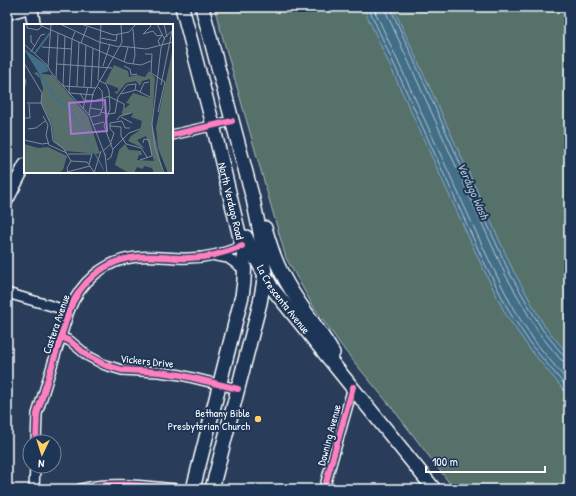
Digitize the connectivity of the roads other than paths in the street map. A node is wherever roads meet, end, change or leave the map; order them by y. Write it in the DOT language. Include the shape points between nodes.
graph roads {
  1 [pos="182,7"];
  2 [pos="202,7"];
  3 [pos="31,8"];
  4 [pos="7,14"];
  5 [pos="34,24"];
  6 [pos="232,121"];
  7 [pos="213,125"];
  8 [pos="173,135"];
  9 [pos="24,167"];
  10 [pos="253,199"];
  11 [pos="7,200"];
  12 [pos="231,201"];
  13 [pos="242,246"];
  14 [pos="215,256"];
  15 [pos="245,270"];
  16 [pos="265,274"];
  17 [pos="7,293"];
  18 [pos="69,311"];
  19 [pos="61,337"];
  20 [pos="219,384"];
  21 [pos="352,387"];
  22 [pos="238,389"];
  23 [pos="36,434"];
  24 [pos="35,474"];
  25 [pos="34,489"];
  26 [pos="80,489"];
  27 [pos="177,489"];
  28 [pos="193,489"];
  29 [pos="212,489"];
  30 [pos="324,489"];
  31 [pos="434,489"];
  1 -- 7 [label="main road, North Verdugo Road"];
  2 -- 6 [label="main road, North Verdugo Road"];
  3 -- 4 [label="street"];
  3 -- 5 [label="street"];
  6 -- 7 [label="street"];
  6 -- 10 [label="main road, North Verdugo Road"];
  7 -- 8 [label="street"];
  7 -- 12 [label="main road, North Verdugo Road"];
  9 -- 11 [label="street"];
  10 -- 16 [label="main road, North Verdugo Road"];
  10 -- 21 [label="main road, La Crescenta Avenue" via="277,264 303,308 323,335"];
  12 -- 13 [label="main road, North Verdugo Road"];
  12 -- 16 [label="main road, La Crescenta Avenue" via="253,253"];
  13 -- 14 [label="street, Castera Avenue"];
  13 -- 15 [label="main road, North Verdugo Road"];
  14 -- 15 [label="street, Castera Avenue" via="228,258"];
  14 -- 18 [label="street, Castera Avenue" via="138,256 124,259 97,272 86,282 74,298"];
  15 -- 20 [label="main road, North Verdugo Road" via="242,296"];
  16 -- 21 [label="main road, La Crescenta Avenue" via="272,288"];
  16 -- 22 [label="main road, North Verdugo Road"];
  17 -- 18 [label="street"];
  18 -- 19 [label="street, Castera Avenue"];
  19 -- 20 [label="street, Vickers Drive" via="105,365 122,370 181,375"];
  19 -- 23 [label="street, Castera Avenue" via="37,414"];
  20 -- 22 [label="street, Vickers Drive"];
  20 -- 28 [label="main road, North Verdugo Road"];
  21 -- 30 [label="street, Downing Avenue"];
  21 -- 31 [label="main road, La Crescenta Avenue"];
  22 -- 29 [label="main road, North Verdugo Road"];
  24 -- 25 [label="street"];
  26 -- 27 [label="street" via="114,484"];
}
